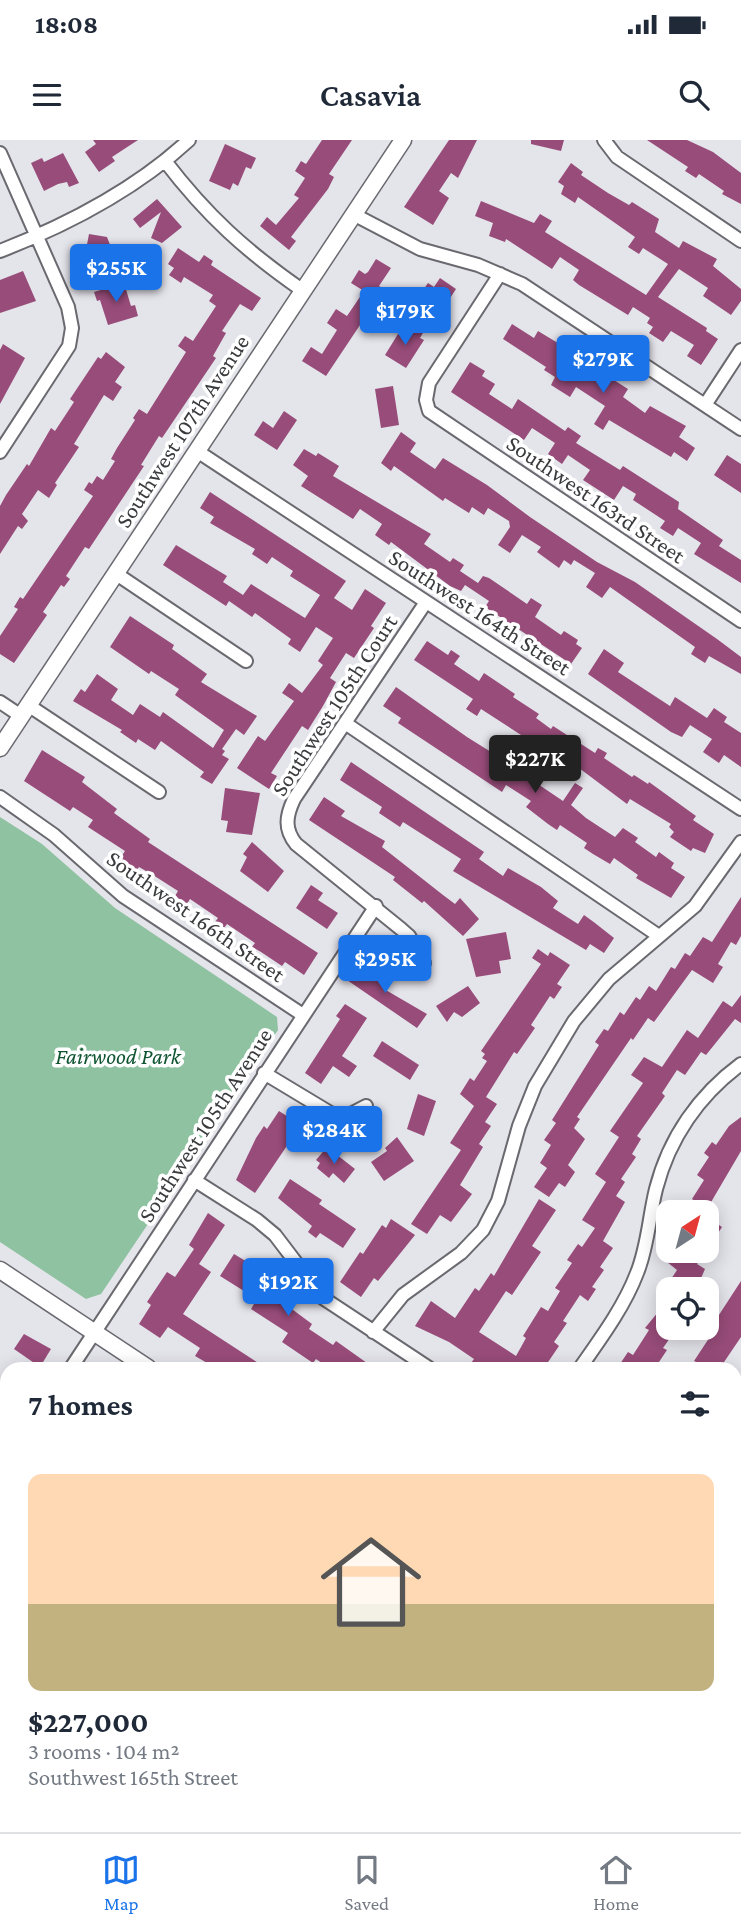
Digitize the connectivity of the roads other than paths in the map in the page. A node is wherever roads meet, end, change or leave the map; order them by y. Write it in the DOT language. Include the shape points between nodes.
graph roads {
  1 [pos="189,140"];
  2 [pos="403,140"];
  3 [pos="605,142"];
  4 [pos="0,153"];
  5 [pos="166,161"];
  6 [pos="353,214"];
  7 [pos="37,237"];
  8 [pos="741,241"];
  9 [pos="0,250"];
  10 [pos="500,274"];
  11 [pos="302,290"];
  12 [pos="741,350"];
  13 [pos="705,405"];
  14 [pos="741,429"];
  15 [pos="197,450"];
  16 [pos="0,452"];
  17 [pos="115,573"];
  18 [pos="426,602"];
  19 [pos="741,621"];
  20 [pos="246,661"];
  21 [pos="0,702"];
  22 [pos="24,710"];
  23 [pos="345,723"];
  24 [pos="0,748"];
  25 [pos="159,792"];
  26 [pos="0,797"];
  27 [pos="741,809"];
  28 [pos="741,842"];
  29 [pos="376,906"];
  30 [pos="659,936"];
  31 [pos="424,963"];
  32 [pos="303,1015"];
  33 [pos="741,1064"];
  34 [pos="264,1073"];
  35 [pos="366,1106"];
  36 [pos="194,1180"];
  37 [pos="0,1270"];
  38 [pos="94,1332"];
  39 [pos="373,1332"];
  40 [pos="75,1362"];
  41 [pos="139,1362"];
  42 [pos="420,1362"];
  43 [pos="584,1362"];
  1 -- 5 [label="street"];
  2 -- 6 [label="street, Southwest 107th Avenue"];
  3 -- 8 [label="street" via="617,158"];
  4 -- 7 [label="street"];
  5 -- 7 [label="street"];
  5 -- 11 [label="street" via="219,226"];
  6 -- 10 [label="street" via="420,249"];
  6 -- 11 [label="street, Southwest 107th Avenue"];
  7 -- 9 [label="street"];
  7 -- 16 [label="street" via="68,307 69,346"];
  10 -- 13 [label="street" via="536,292"];
  10 -- 19 [label="street, Southwest 163rd Street" via="429,383 429,411"];
  11 -- 15 [label="street, Southwest 107th Avenue"];
  12 -- 13 [label="street"];
  13 -- 14 [label="street"];
  15 -- 17 [label="street, Southwest 107th Avenue"];
  15 -- 18 [label="street, Southwest 164th Street"];
  17 -- 20 [label="street"];
  17 -- 22 [label="street, Southwest 107th Avenue"];
  18 -- 23 [label="street, Southwest 105th Court"];
  18 -- 27 [label="street, Southwest 164th Street"];
  21 -- 22 [label="street"];
  22 -- 24 [label="street, Southwest 107th Avenue"];
  22 -- 25 [label="street"];
  23 -- 29 [label="street, Southwest 105th Court" via="289,808 290,835 301,849"];
  23 -- 30 [label="street"];
  26 -- 32 [label="street, Southwest 166th Street" via="54,835 116,891"];
  28 -- 30 [label="street" via="695,906"];
  29 -- 31 [label="street" via="409,936"];
  29 -- 32 [label="street, Southwest 105th Avenue"];
  30 -- 39 [label="street" via="609,979 557,1046 527,1106 498,1201 483,1230 461,1253 403,1295"];
  32 -- 34 [label="street, Southwest 105th Avenue"];
  33 -- 43 [label="street" via="698,1104 674,1141 656,1190 637,1273"];
  34 -- 35 [label="street" via="337,1117"];
  34 -- 36 [label="street, Southwest 105th Avenue"];
  36 -- 38 [label="street, Southwest 105th Avenue"];
  36 -- 39 [label="street" via="263,1224 323,1298"];
  37 -- 38 [label="street"];
  38 -- 40 [label="street, Southwest 105th Avenue"];
  38 -- 41 [label="street"];
  39 -- 42 [label="street"];
}
